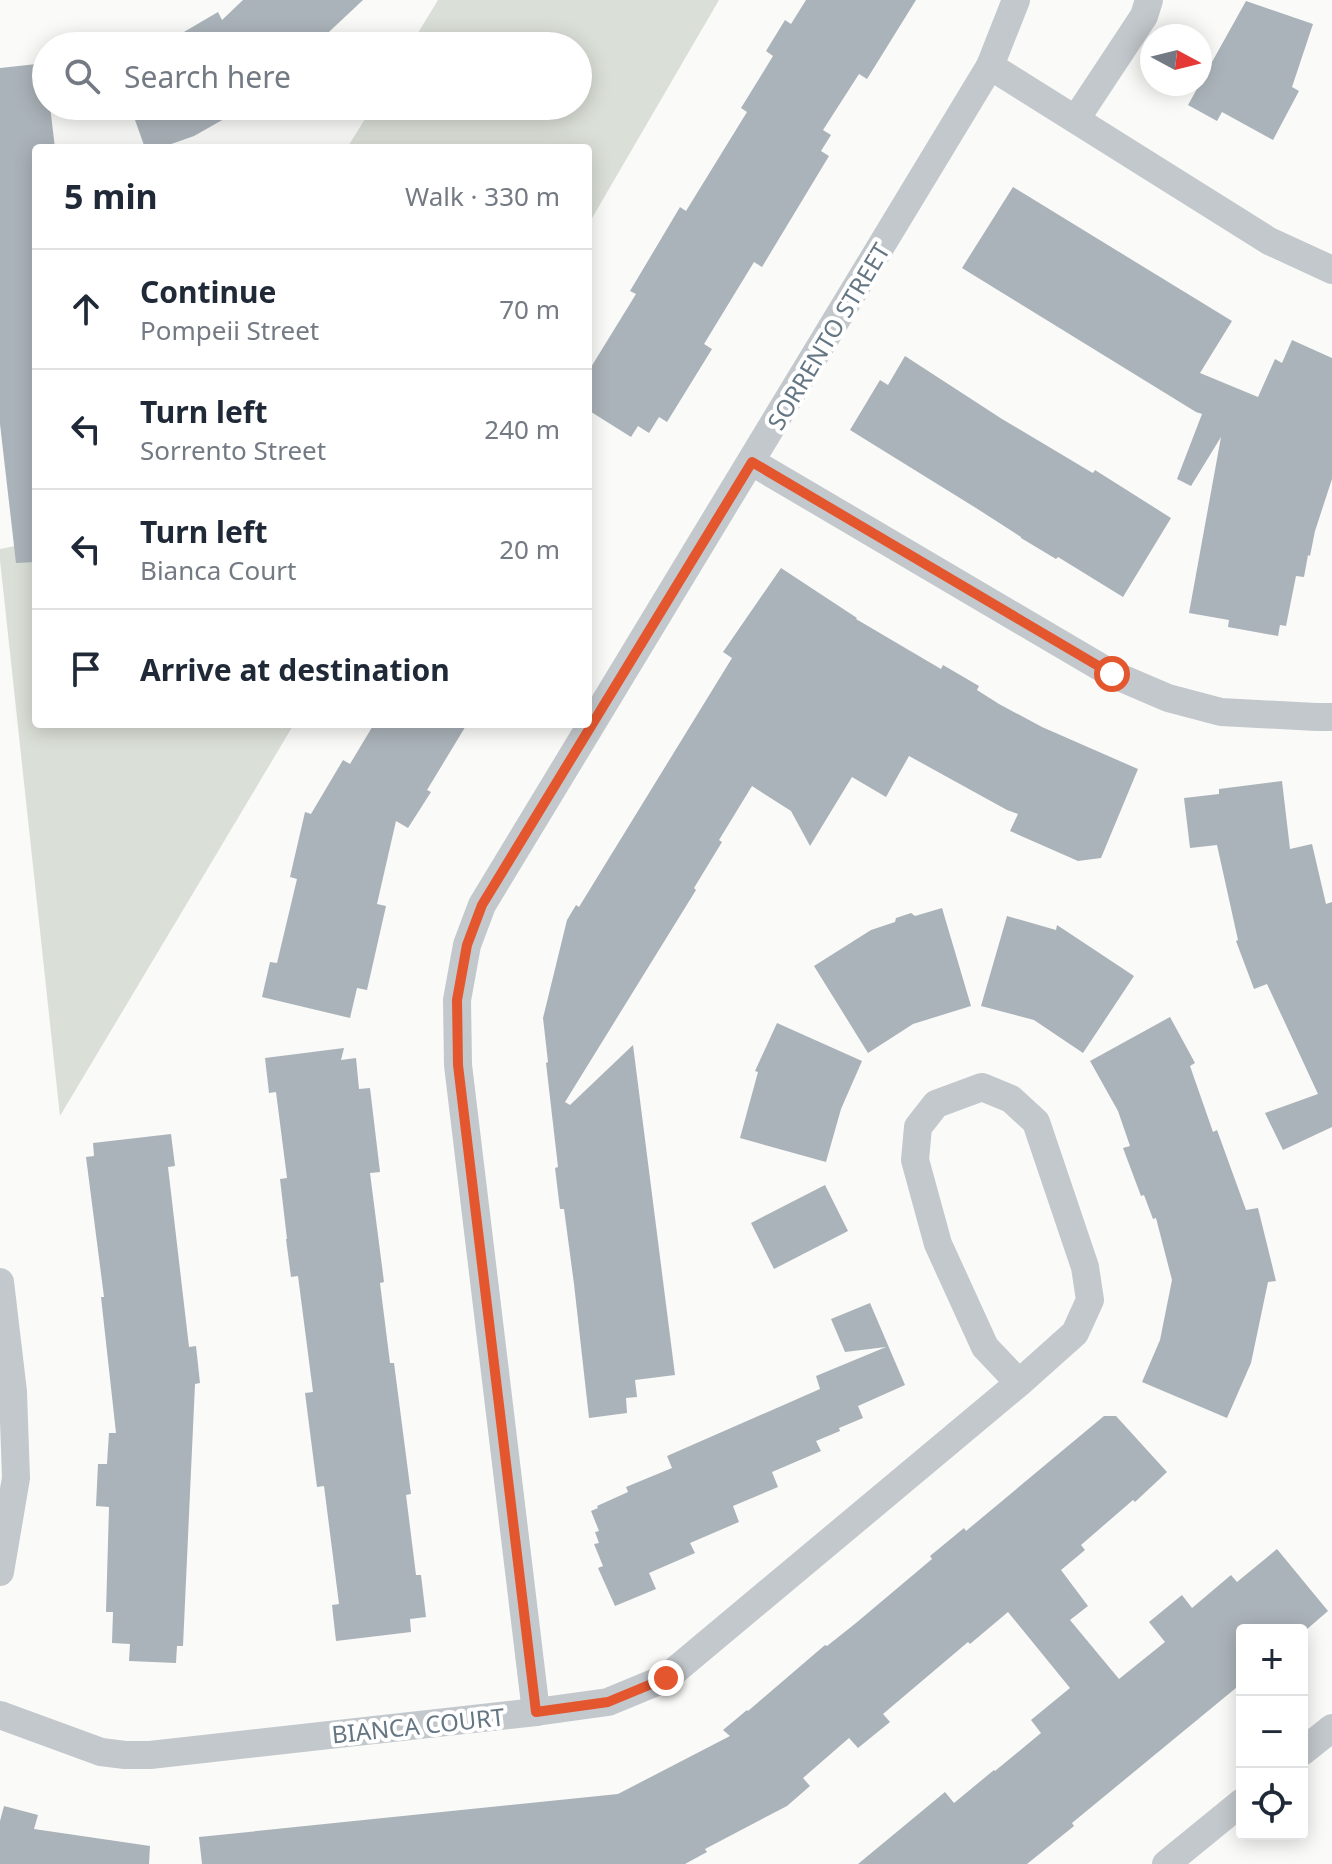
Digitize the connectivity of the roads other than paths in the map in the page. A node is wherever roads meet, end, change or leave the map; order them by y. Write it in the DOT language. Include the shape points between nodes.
graph roads {
  1 [pos="1016,0"];
  2 [pos="1149,0"];
  3 [pos="990,66"];
  4 [pos="1076,119"];
  5 [pos="1332,270"];
  6 [pos="752,462"];
  7 [pos="1332,717"];
  8 [pos="592,725"];
  9 [pos="590,728"];
  10 [pos="0,1282"];
  11 [pos="1019,1383"];
  12 [pos="0,1572"];
  13 [pos="536,1712"];
  14 [pos="0,1715"];
  15 [pos="1332,1728"];
  16 [pos="1308,1747"];
  17 [pos="1236,1807"];
  18 [pos="1166,1864"];
  1 -- 3 [label="street, SORRENTO STREET"];
  2 -- 4 [label="street" via="1144,16"];
  3 -- 4 [label="street"];
  3 -- 6 [label="street, SORRENTO STREET"];
  4 -- 5 [label="street" via="1269,241"];
  6 -- 7 [label="street" via="1112,674 1168,698 1221,712"];
  6 -- 8 [label="street, SORRENTO STREET"];
  9 -- 13 [label="street, SORRENTO STREET" via="482,905 467,945 457,1000 458,1065"];
  10 -- 12 [label="street" via="13,1392 16,1478"];
  11 -- 11 [label="street, BIANCA COURT" via="1075,1333 1090,1300 1085,1267 1036,1122 1011,1099 982,1087 936,1104 918,1127 915,1160 938,1244 985,1347"];
  11 -- 13 [label="street, BIANCA COURT" via="666,1678 608,1702"];
  13 -- 14 [label="street, BIANCA COURT" via="150,1755 101,1752"];
  15 -- 16 [label="street"];
  17 -- 18 [label="street"];
}
